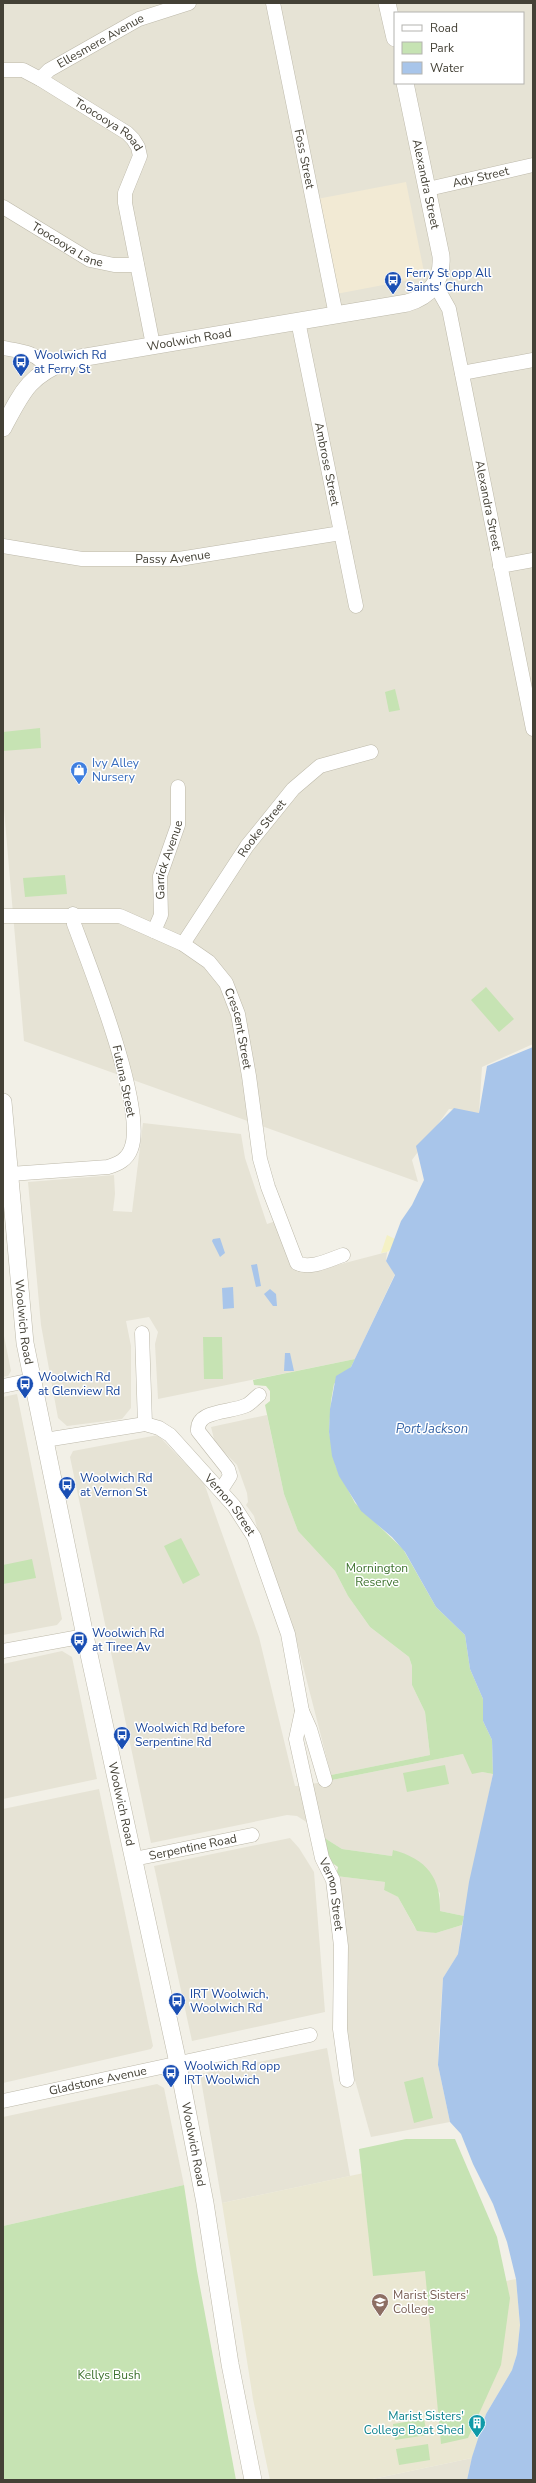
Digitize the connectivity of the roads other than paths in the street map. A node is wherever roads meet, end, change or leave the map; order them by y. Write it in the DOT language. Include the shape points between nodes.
graph roads {
  1 [pos="189,3"];
  2 [pos="273,3"];
  3 [pos="388,3"];
  4 [pos="172,5"];
  5 [pos="394,33"];
  6 [pos="3,70"];
  7 [pos="40,79"];
  8 [pos="405,84"];
  9 [pos="533,165"];
  10 [pos="428,189"];
  11 [pos="3,207"];
  12 [pos="137,265"];
  13 [pos="435,284"];
  14 [pos="407,303"];
  15 [pos="336,315"];
  16 [pos="298,321"];
  17 [pos="153,345"];
  18 [pos="3,348"];
  19 [pos="533,360"];
  20 [pos="47,368"];
  21 [pos="462,373"];
  22 [pos="3,428"];
  23 [pos="341,533"];
  24 [pos="3,546"];
  25 [pos="533,560"];
  26 [pos="500,566"];
  27 [pos="356,606"];
  28 [pos="533,729"];
  29 [pos="371,752"];
  30 [pos="178,787"];
  31 [pos="73,914"];
  32 [pos="3,916"];
  33 [pos="154,931"];
  34 [pos="183,944"];
  35 [pos="3,1102"];
  36 [pos="10,1174"];
  37 [pos="343,1255"];
  38 [pos="142,1333"];
  39 [pos="32,1380"];
  40 [pos="3,1386"];
  41 [pos="259,1395"];
  42 [pos="145,1424"];
  43 [pos="45,1440"];
  44 [pos="221,1490"];
  45 [pos="85,1636"];
  46 [pos="3,1651"];
  47 [pos="302,1711"];
  48 [pos="325,1780"];
  49 [pos="252,1835"];
  50 [pos="134,1859"];
  51 [pos="310,2034"];
  52 [pos="178,2063"];
  53 [pos="347,2080"];
  54 [pos="3,2101"];
  55 [pos="253,2480"];
  1 -- 4 [label="street, Ellesmere Avenue"];
  2 -- 15 [label="street, Foss Street"];
  3 -- 5 [label="street"];
  4 -- 7 [label="street, Ellesmere Avenue" via="139,19 49,70"];
  6 -- 7 [label="street, Toocooya Road" via="23,70"];
  7 -- 12 [label="street, Toocooya Road" via="127,133 138,147 140,156 125,193"];
  8 -- 10 [label="street, Alexandra Street"];
  9 -- 10 [label="street, Ady Street"];
  10 -- 13 [label="street, Alexandra Street" via="441,256 441,271"];
  11 -- 12 [label="street, Toocooya Lane" via="90,260 114,265"];
  12 -- 17 [label="street, Toocooya Road"];
  13 -- 14 [label="street, Alexandra Street" via="422,297"];
  13 -- 21 [label="street, Alexandra Street" via="449,309"];
  14 -- 15 [label="street, Woolwich Road"];
  15 -- 16 [label="street, Woolwich Road"];
  16 -- 17 [label="street, Woolwich Road"];
  16 -- 23 [label="street, Ambrose Street"];
  17 -- 20 [label="street, Woolwich Road" via="74,359"];
  18 -- 20 [label="street" via="28,352 41,359"];
  19 -- 21 [label="street"];
  20 -- 22 [label="street, Woolwich Road" via="22,394"];
  21 -- 26 [label="street, Alexandra Street"];
  23 -- 24 [label="street, Passy Avenue" via="179,559 82,559"];
  23 -- 27 [label="street, Ambrose Street"];
  25 -- 26 [label="street"];
  26 -- 28 [label="street, Alexandra Street"];
  29 -- 34 [label="street, Rooke Street" via="320,766 293,789 247,846"];
  30 -- 33 [label="street, Garrick Avenue" via="178,825 160,876 161,915"];
  31 -- 32 [label="street, Crescent Street"];
  31 -- 33 [label="street, Crescent Street" via="120,916"];
  31 -- 36 [label="street, Futuna Street" via="74,924 119,1049 132,1109 132,1148 123,1161 108,1167"];
  33 -- 34 [label="street, Crescent Street"];
  34 -- 37 [label="street, Crescent Street" via="208,962 226,983 238,1014 260,1159 297,1263 302,1266"];
  35 -- 36 [label="street, Woolwich Road"];
  36 -- 39 [label="street, Woolwich Road" via="21,1307"];
  38 -- 42 [label="street"];
  39 -- 40 [label="street"];
  39 -- 43 [label="street, Woolwich Road"];
  41 -- 44 [label="street" via="247,1405 208,1415 197,1425 198,1431 228,1469 230,1476"];
  42 -- 43 [label="street, Vernon Street"];
  42 -- 44 [label="street, Vernon Street" via="170,1435"];
  43 -- 45 [label="street, Woolwich Road"];
  44 -- 47 [label="street, Vernon Street" via="248,1525 266,1570 288,1634"];
  45 -- 46 [label="street"];
  45 -- 50 [label="street, Woolwich Road"];
  47 -- 48 [label="street, Vernon Street"];
  47 -- 53 [label="street, Vernon Street" via="296,1739 322,1858 333,1880 341,1946 340,2029"];
  49 -- 50 [label="street, Serpentine Road"];
  50 -- 52 [label="street, Woolwich Road"];
  51 -- 52 [label="street, Gladstone Avenue"];
  52 -- 54 [label="street, Gladstone Avenue"];
  52 -- 55 [label="street, Woolwich Road" via="205,2203 230,2364"];
}
